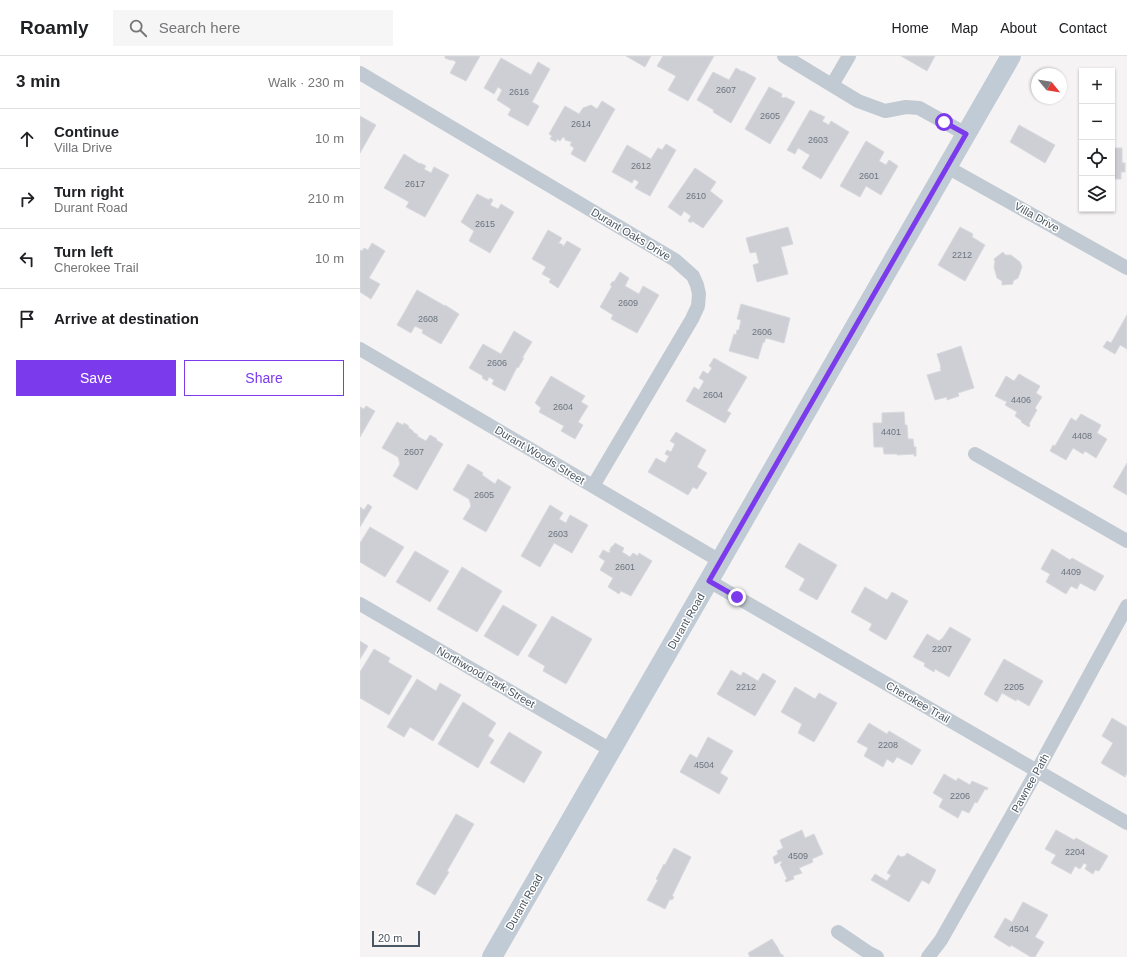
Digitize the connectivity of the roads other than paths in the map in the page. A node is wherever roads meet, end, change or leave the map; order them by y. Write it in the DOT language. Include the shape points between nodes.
graph roads {
  1 [pos="784,56"];
  2 [pos="849,56"];
  3 [pos="1011,56"];
  4 [pos="360,74"];
  5 [pos="832,85"];
  6 [pos="966,134"];
  7 [pos="947,167"];
  8 [pos="1127,268"];
  9 [pos="360,349"];
  10 [pos="975,454"];
  11 [pos="593,486"];
  12 [pos="1127,541"];
  13 [pos="720,561"];
  14 [pos="709,581"];
  15 [pos="360,604"];
  16 [pos="1127,606"];
  17 [pos="612,750"];
  18 [pos="1037,771"];
  19 [pos="1127,824"];
  20 [pos="838,932"];
  21 [pos="492,957"];
  22 [pos="877,957"];
  23 [pos="928,957"];
  1 -- 5 [label="street"];
  2 -- 5 [label="street"];
  3 -- 6 [label="street, Durant Road"];
  4 -- 11 [label="street, Durant Oaks Drive" via="675,260 693,276 699,294 698,306 692,319"];
  5 -- 6 [label="street" via="858,101 885,111 906,107 918,108"];
  6 -- 7 [label="street, Durant Road"];
  7 -- 8 [label="street, Villa Drive"];
  7 -- 13 [label="street, Durant Road"];
  9 -- 11 [label="street, Durant Woods Street"];
  10 -- 12 [label="street"];
  11 -- 13 [label="street, Durant Woods Street"];
  13 -- 14 [label="street, Durant Road"];
  14 -- 17 [label="street, Durant Road"];
  14 -- 18 [label="street, Cherokee Trail"];
  15 -- 17 [label="street, Northwood Park Street"];
  16 -- 18 [label="street, Pawnee Path"];
  17 -- 21 [label="street, Durant Road"];
  18 -- 19 [label="street, Cherokee Trail"];
  18 -- 23 [label="street, Pawnee Path" via="941,940"];
  20 -- 22 [label="street"];
}
